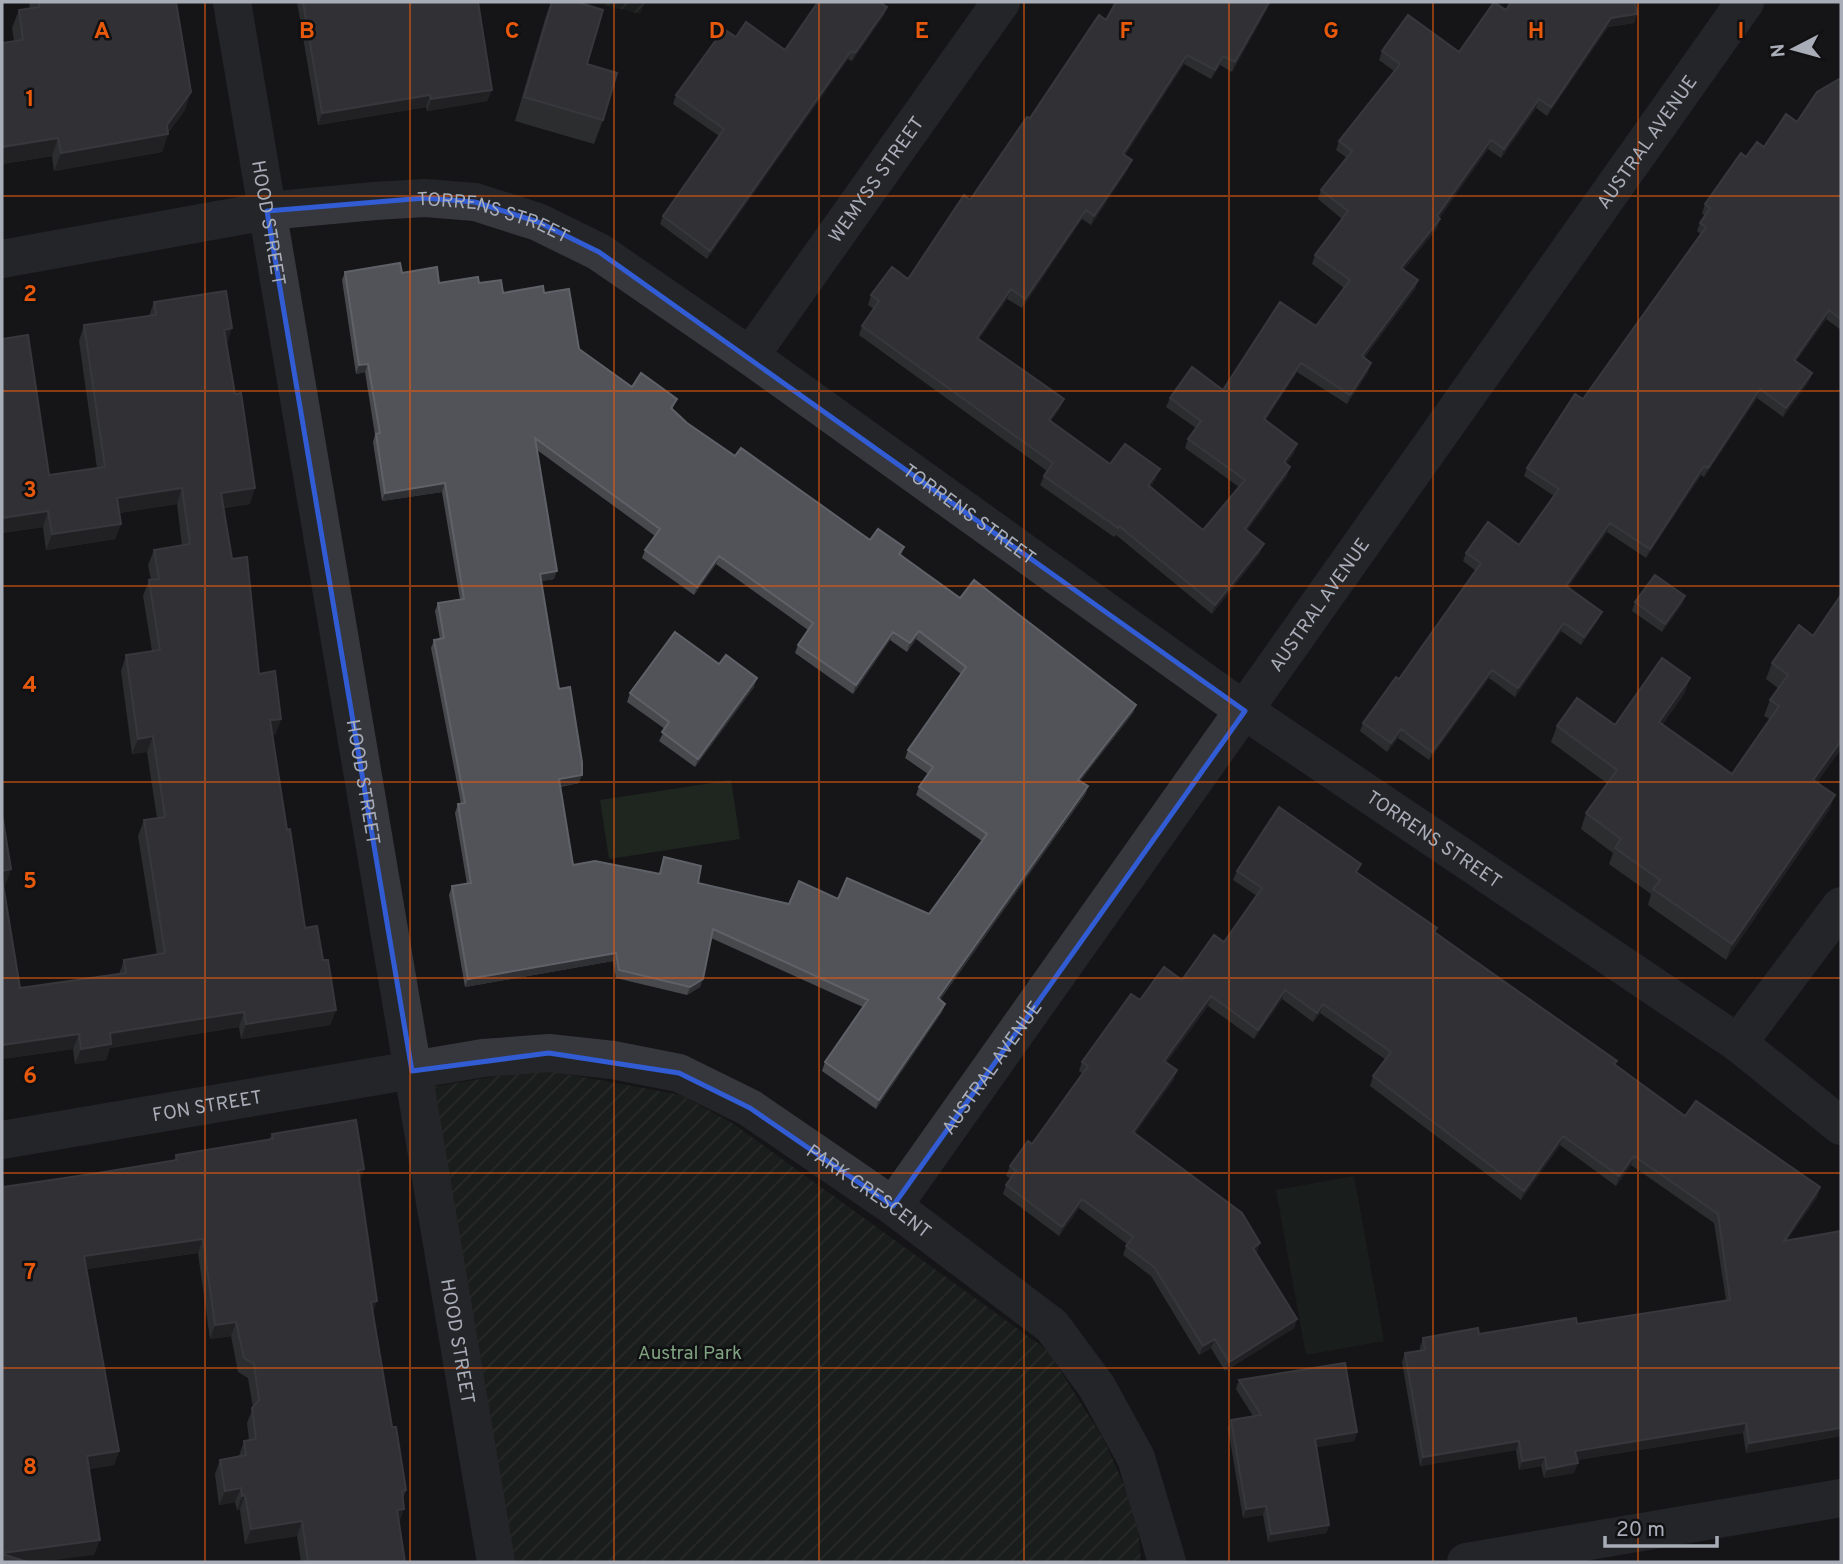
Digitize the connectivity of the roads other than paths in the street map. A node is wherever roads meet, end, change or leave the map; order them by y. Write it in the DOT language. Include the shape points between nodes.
graph roads {
  1 [pos="232,2"];
  2 [pos="1001,2"];
  3 [pos="1745,2"];
  4 [pos="267,211"];
  5 [pos="2,259"];
  6 [pos="750,356"];
  7 [pos="1245,711"];
  8 [pos="1841,906"];
  9 [pos="1738,1043"];
  10 [pos="412,1071"];
  11 [pos="1841,1126"];
  12 [pos="2,1140"];
  13 [pos="893,1206"];
  14 [pos="1841,1499"];
  15 [pos="496,1562"];
  16 [pos="1167,1562"];
  17 [pos="1466,1562"];
  1 -- 4 [label="street, HOOD STREET"];
  2 -- 6 [label="street, WEMYSS STREET"];
  3 -- 7 [label="street, AUSTRAL AVENUE"];
  4 -- 5 [label="street, TORRENS STREET"];
  4 -- 6 [label="street, TORRENS STREET" via="425,198 475,202 538,222 599,252"];
  4 -- 10 [label="street, HOOD STREET"];
  6 -- 7 [label="street, TORRENS STREET"];
  7 -- 9 [label="street, TORRENS STREET"];
  7 -- 13 [label="street, AUSTRAL AVENUE"];
  8 -- 9 [label="street"];
  9 -- 11 [label="street, TORRENS STREET"];
  10 -- 12 [label="street, FON STREET"];
  10 -- 13 [label="street, PARK CRESCENT" via="483,1058 549,1053 679,1073 750,1108"];
  10 -- 15 [label="street, HOOD STREET"];
  13 -- 16 [label="street, PARK CRESCENT" via="1052,1326 1097,1387 1136,1458"];
  14 -- 17 [label="street"];
}
